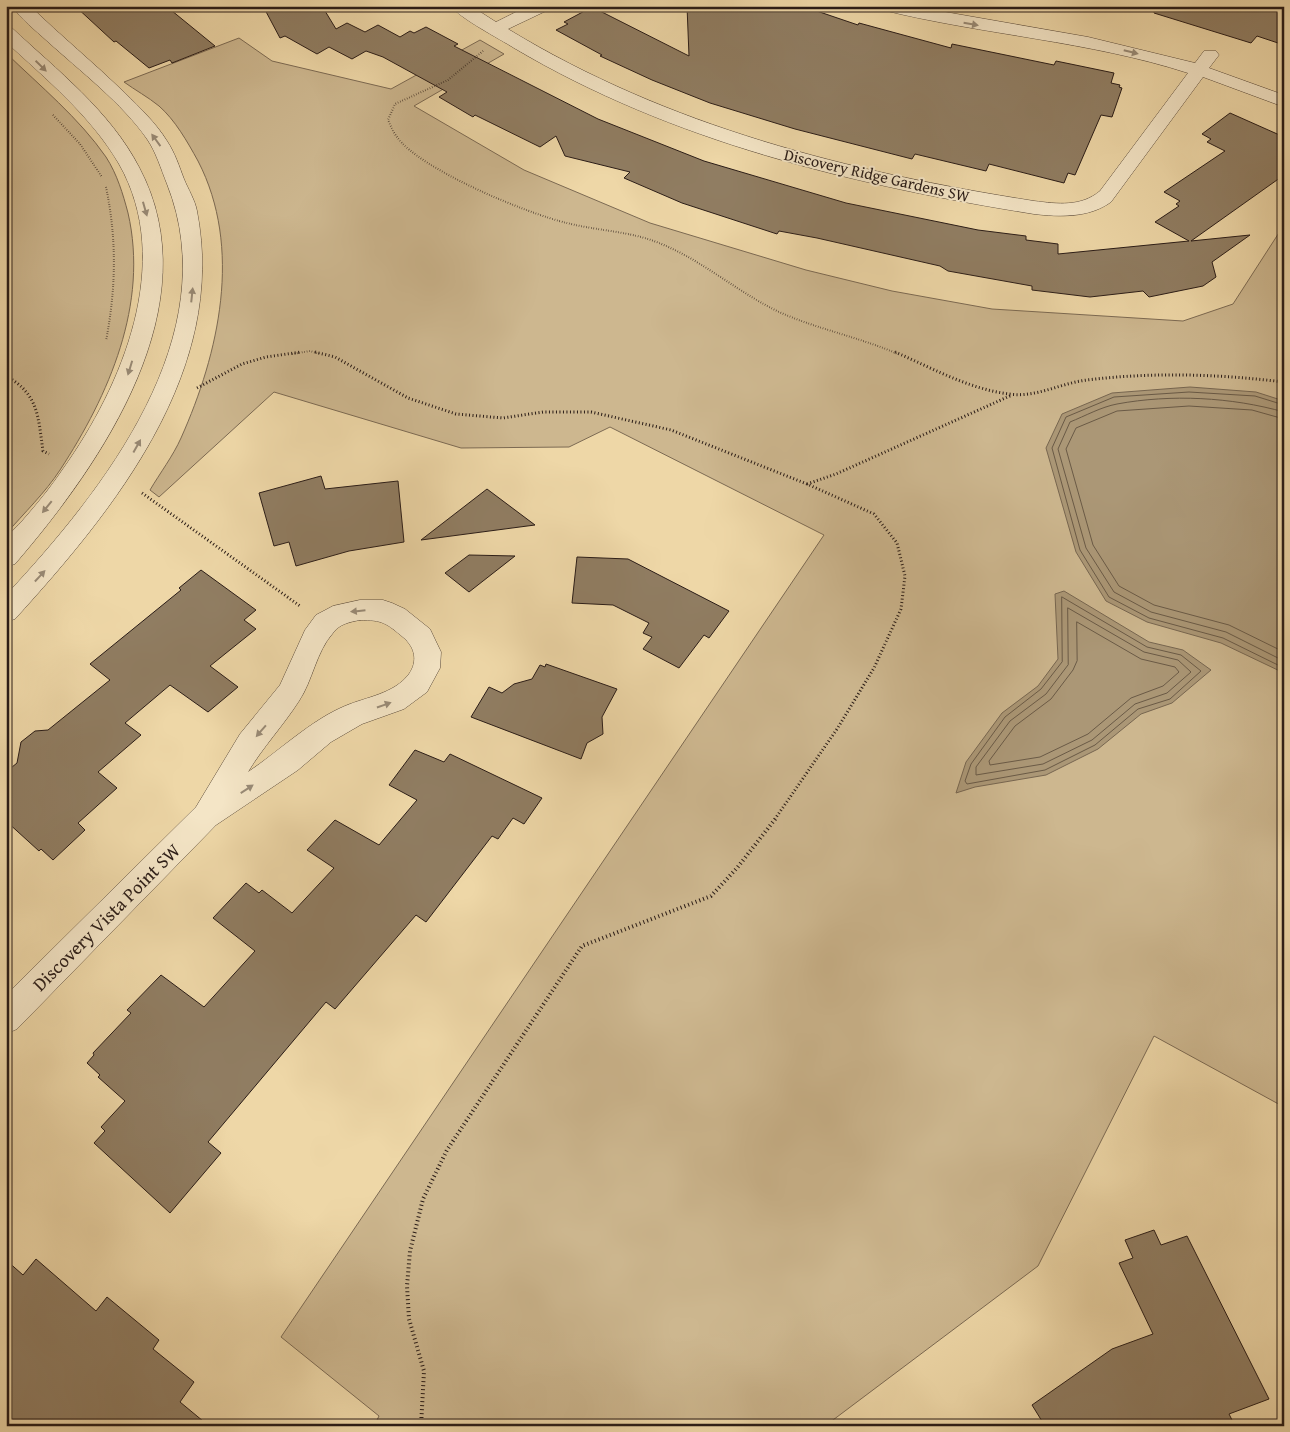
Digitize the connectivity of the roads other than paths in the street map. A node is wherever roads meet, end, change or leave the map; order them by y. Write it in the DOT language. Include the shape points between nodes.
graph roads {
  1 [pos="20,6"];
  2 [pos="459,6"];
  3 [pos="542,6"];
  4 [pos="889,6"];
  5 [pos="970,6"];
  6 [pos="913,9"];
  7 [pos="1041,17"];
  8 [pos="6,32"];
  9 [pos="502,33"];
  10 [pos="1210,55"];
  11 [pos="1198,71"];
  12 [pos="106,84"];
  13 [pos="73,98"];
  14 [pos="1284,102"];
  15 [pos="6,557"];
  16 [pos="6,612"];
  17 [pos="206,816"];
  18 [pos="6,1018"];
  1 -- 12 [label="street"];
  2 -- 9 [label="street, Discovery Ridge Gardens SW"];
  3 -- 9 [label="street"];
  4 -- 6 [label="street"];
  5 -- 7 [label="street"];
  6 -- 11 [label="street, one-way" via="1087,42"];
  8 -- 13 [label="street, one-way"];
  9 -- 11 [label="street, Discovery Ridge Gardens SW" via="613,93 722,136 884,180 1066,210 1094,205 1107,195"];
  10 -- 11 [label="street, Discovery Ridge Gardens SW"];
  11 -- 14 [label="street"];
  12 -- 13 [label="street"];
  16 -- 12 [label="street, one-way" via="62,552 119,475 153,418 189,317 193,256 190,221 181,189 161,145"];
  13 -- 15 [label="street, one-way" via="112,139 130,167 141,193 153,259 150,289 145,321 126,384 100,432 66,483"];
  17 -- 17 [label="street, Discovery Vista Point SW, one-way" via="288,761 321,734 353,715 405,695 427,668 428,652 421,637 384,610 360,610 342,614 325,623 314,638 290,692 250,743"];
  17 -- 18 [label="street, Discovery Vista Point SW"];
}
